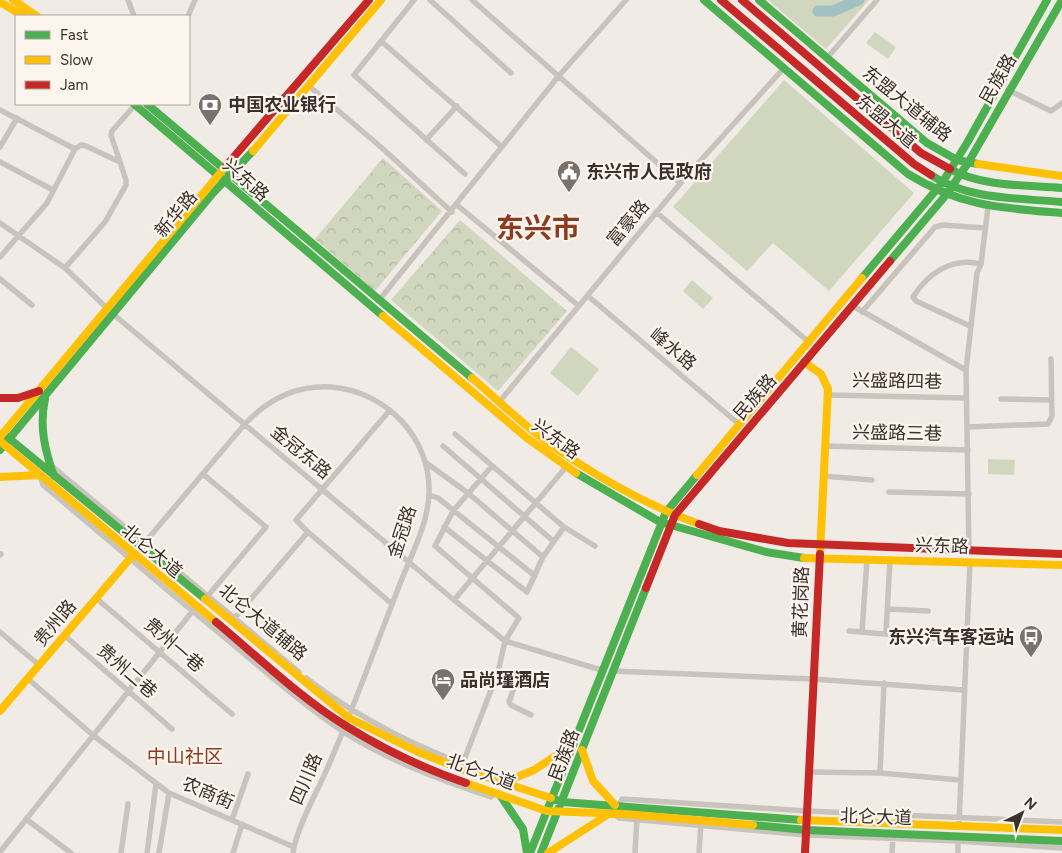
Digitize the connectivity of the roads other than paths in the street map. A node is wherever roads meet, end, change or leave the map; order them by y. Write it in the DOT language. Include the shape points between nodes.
graph roads {
  1 [pos="13,0"];
  2 [pos="128,0"];
  3 [pos="195,0"];
  4 [pos="369,0"];
  5 [pos="380,0"];
  6 [pos="414,0"];
  7 [pos="430,0"];
  8 [pos="472,0"];
  9 [pos="626,0"];
  10 [pos="704,0"];
  11 [pos="721,0"];
  12 [pos="742,0"];
  13 [pos="760,0"];
  14 [pos="877,0"];
  15 [pos="1047,0"];
  16 [pos="1062,0"];
  17 [pos="0,2"];
  18 [pos="21,15"];
  19 [pos="36,15"];
  20 [pos="134,15"];
  21 [pos="188,15"];
  22 [pos="381,41"];
  23 [pos="827,58"];
  24 [pos="784,68"];
  25 [pos="512,73"];
  26 [pos="559,76"];
  27 [pos="308,85"];
  28 [pos="1008,90"];
  29 [pos="1062,103"];
  30 [pos="134,105"];
  31 [pos="136,105"];
  32 [pos="148,105"];
  33 [pos="457,106"];
  34 [pos="886,107"];
  35 [pos="0,110"];
  36 [pos="878,116"];
  37 [pos="17,118"];
  38 [pos="426,140"];
  39 [pos="0,147"];
  40 [pos="502,147"];
  41 [pos="75,148"];
  42 [pos="957,160"];
  43 [pos="0,162"];
  44 [pos="120,162"];
  45 [pos="968,163"];
  46 [pos="224,169"];
  47 [pos="950,170"];
  48 [pos="466,174"];
  49 [pos="231,175"];
  50 [pos="960,175"];
  51 [pos="1062,176"];
  52 [pos="222,178"];
  53 [pos="680,183"];
  54 [pos="942,183"];
  55 [pos="953,186"];
  56 [pos="1062,188"];
  57 [pos="53,190"];
  58 [pos="936,191"];
  59 [pos="946,195"];
  60 [pos="1062,202"];
  61 [pos="457,205"];
  62 [pos="988,207"];
  63 [pos="452,212"];
  64 [pos="656,212"];
  65 [pos="1062,213"];
  66 [pos="0,223"];
  67 [pos="985,228"];
  68 [pos="19,235"];
  69 [pos="0,257"];
  70 [pos="981,264"];
  71 [pos="65,268"];
  72 [pos="0,279"];
  73 [pos="588,296"];
  74 [pos="380,299"];
  75 [pos="32,305"];
  76 [pos="579,306"];
  77 [pos="853,306"];
  78 [pos="110,312"];
  79 [pos="862,312"];
  80 [pos="970,326"];
  81 [pos="810,343"];
  82 [pos="1051,359"];
  83 [pos="804,362"];
  84 [pos="966,370"];
  85 [pos="43,392"];
  86 [pos="828,395"];
  87 [pos="0,398"];
  88 [pos="966,398"];
  89 [pos="1000,399"];
  90 [pos="1051,400"];
  91 [pos="500,402"];
  92 [pos="390,410"];
  93 [pos="244,425"];
  94 [pos="740,425"];
  95 [pos="967,427"];
  96 [pos="455,434"];
  97 [pos="3,440"];
  98 [pos="443,446"];
  99 [pos="825,446"];
  100 [pos="968,450"];
  101 [pos="27,453"];
  102 [pos="425,462"];
  103 [pos="50,465"];
  104 [pos="492,466"];
  105 [pos="566,467"];
  106 [pos="203,474"];
  107 [pos="40,475"];
  108 [pos="54,476"];
  109 [pos="823,476"];
  110 [pos="0,477"];
  111 [pos="481,479"];
  112 [pos="872,480"];
  113 [pos="322,489"];
  114 [pos="890,492"];
  115 [pos="468,493"];
  116 [pos="969,494"];
  117 [pos="429,495"];
  118 [pos="536,502"];
  119 [pos="453,511"];
  120 [pos="666,512"];
  121 [pos="675,515"];
  122 [pos="525,516"];
  123 [pos="660,522"];
  124 [pos="670,525"];
  125 [pos="444,527"];
  126 [pos="564,527"];
  127 [pos="512,531"];
  128 [pos="308,532"];
  129 [pos="553,541"];
  130 [pos="143,545"];
  131 [pos="819,545"];
  132 [pos="596,546"];
  133 [pos="499,547"];
  134 [pos="969,551"];
  135 [pos="1062,554"];
  136 [pos="131,556"];
  137 [pos="542,557"];
  138 [pos="818,557"];
  139 [pos="867,559"];
  140 [pos="890,559"];
  141 [pos="408,561"];
  142 [pos="487,561"];
  143 [pos="970,562"];
  144 [pos="1062,565"];
  145 [pos="534,576"];
  146 [pos="473,578"];
  147 [pos="96,598"];
  148 [pos="206,598"];
  149 [pos="454,600"];
  150 [pos="392,604"];
  151 [pos="194,609"];
  152 [pos="888,609"];
  153 [pos="928,611"];
  154 [pos="233,620"];
  155 [pos="849,631"];
  156 [pos="0,632"];
  157 [pos="862,632"];
  158 [pos="886,633"];
  159 [pos="64,635"];
  160 [pos="966,640"];
  161 [pos="505,641"];
  162 [pos="160,653"];
  163 [pos="38,665"];
  164 [pos="601,670"];
  165 [pos="612,671"];
  166 [pos="498,672"];
  167 [pos="27,678"];
  168 [pos="814,679"];
  169 [pos="884,683"];
  170 [pos="964,690"];
  171 [pos="129,692"];
  172 [pos="0,711"];
  173 [pos="232,714"];
  174 [pos="532,715"];
  175 [pos="347,722"];
  176 [pos="172,729"];
  177 [pos="94,736"];
  178 [pos="572,745"];
  179 [pos="582,750"];
  180 [pos="461,767"];
  181 [pos="809,772"];
  182 [pos="880,773"];
  183 [pos="248,774"];
  184 [pos="960,780"];
  185 [pos="500,782"];
  186 [pos="156,784"];
  187 [pos="169,793"];
  188 [pos="497,794"];
  189 [pos="550,800"];
  190 [pos="562,802"];
  191 [pos="128,804"];
  192 [pos="617,805"];
  193 [pos="547,810"];
  194 [pos="807,811"];
  195 [pos="557,812"];
  196 [pos="611,815"];
  197 [pos="637,817"];
  198 [pos="26,819"];
  199 [pos="232,820"];
  200 [pos="806,820"];
  201 [pos="959,821"];
  202 [pos="1062,822"];
  203 [pos="701,823"];
  204 [pos="242,824"];
  205 [pos="1062,830"];
  206 [pos="806,833"];
  207 [pos="893,835"];
  208 [pos="958,838"];
  209 [pos="1062,841"];
  210 [pos="1028,847"];
  211 [pos="1062,848"];
  212 [pos="293,850"];
  213 [pos="0,852"];
  214 [pos="71,853"];
  215 [pos="121,853"];
  216 [pos="147,853"];
  217 [pos="159,853"];
  218 [pos="233,853"];
  219 [pos="528,853"];
  220 [pos="541,853"];
  221 [pos="548,853"];
  222 [pos="635,853"];
  223 [pos="699,853"];
  224 [pos="805,853"];
  225 [pos="892,853"];
  226 [pos="958,853"];
  1 -- 19 [label="main road"];
  2 -- 20 [label="street"];
  3 -- 21 [label="street"];
  4 -- 46 [label="main road, 新华路"];
  5 -- 27 [label="main road, 新华路"];
  6 -- 22 [label="street"];
  7 -- 25 [label="street"];
  8 -- 26 [label="street"];
  9 -- 26 [label="street"];
  10 -- 24 [label="main road"];
  11 -- 54 [label="main road, 东盟大道" via="914,164"];
  12 -- 36 [label="main road, 东盟大道"];
  13 -- 23 [label="main road, 东盟大道辅路"];
  14 -- 23 [label="street"];
  15 -- 42 [label="main road, 民族路"];
  16 -- 28 [label="main road, 民族路"];
  17 -- 18 [label="main road"];
  22 -- 33 [label="street"];
  22 -- 38 [label="street" via="354,75"];
  23 -- 34 [label="main road, 东盟大道辅路"];
  24 -- 53 [label="street, 富豪路"];
  24 -- 58 [label="main road" via="908,174"];
  26 -- 40 [label="street"];
  26 -- 53 [label="street"];
  27 -- 49 [label="main road, 新华路"];
  27 -- 63 [label="street"];
  28 -- 29 [label="street" via="1051,111"];
  28 -- 45 [label="main road, 民族路"];
  30 -- 44 [label="street" via="112,131"];
  31 -- 52 [label="main road, 兴东路"];
  32 -- 46 [label="main road, 兴东路"];
  33 -- 38 [label="street"];
  33 -- 40 [label="street"];
  34 -- 36 [label="street"];
  34 -- 42 [label="main road, 东盟大道辅路" via="927,143"];
  35 -- 37 [label="street"];
  36 -- 47 [label="main road, 东盟大道" via="921,153"];
  37 -- 39 [label="street"];
  37 -- 41 [label="street"];
  38 -- 48 [label="street"];
  40 -- 61 [label="street"];
  41 -- 44 [label="street" via="86,146"];
  41 -- 57 [label="street"];
  42 -- 45 [label="main road, 东盟大道辅路"];
  42 -- 47 [label="main road, 民族路"];
  43 -- 57 [label="street"];
  44 -- 71 [label="street" via="126,185 105,222"];
  45 -- 50 [label="main road, 民族路"];
  45 -- 51 [label="main road, 东盟大道辅路"];
  46 -- 49 [label="main road, 兴东路"];
  46 -- 52 [label="main road, 新华路"];
  47 -- 50 [label="main road, 东盟大道"];
  47 -- 54 [label="main road, 民族路"];
  49 -- 52 [label="main road, 新华路"];
  49 -- 74 [label="main road, 兴东路"];
  50 -- 55 [label="main road, 民族路"];
  50 -- 56 [label="main road, 东盟大道" via="994,182"];
  52 -- 78 [label="main road, 新华路"];
  52 -- 105 [label="main road, 兴东路" via="527,438"];
  53 -- 64 [label="street, 富豪路"];
  54 -- 55 [label="main road, 东盟大道"];
  54 -- 58 [label="main road, 民族路"];
  55 -- 59 [label="main road, 民族路"];
  55 -- 60 [label="main road, 东盟大道" via="991,196"];
  57 -- 68 [label="street" via="47,203"];
  58 -- 59 [label="main road"];
  58 -- 81 [label="main road, 民族路"];
  59 -- 62 [label="main road"];
  59 -- 77 [label="main road, 民族路"];
  61 -- 63 [label="street"];
  61 -- 76 [label="street"];
  62 -- 65 [label="main road"];
  62 -- 67 [label="street"];
  63 -- 74 [label="street"];
  64 -- 73 [label="street, 富豪路"];
  64 -- 81 [label="street"];
  66 -- 68 [label="street, 金冠东路"];
  67 -- 70 [label="street"];
  67 -- 79 [label="street" via="935,227"];
  68 -- 69 [label="street"];
  68 -- 71 [label="street, 金冠东路"];
  70 -- 80 [label="street"];
  70 -- 80 [label="street" via="946,265 913,297"];
  71 -- 78 [label="street, 金冠东路"];
  72 -- 75 [label="street"];
  73 -- 76 [label="street, 富豪路"];
  73 -- 94 [label="street, 峰水路"];
  74 -- 91 [label="main road, 兴东路"];
  76 -- 91 [label="street, 富豪路"];
  77 -- 79 [label="street"];
  77 -- 83 [label="main road, 民族路"];
  78 -- 85 [label="main road, 新华路"];
  78 -- 93 [label="street, 金冠东路"];
  79 -- 84 [label="street"];
  80 -- 84 [label="street"];
  81 -- 94 [label="main road, 民族路"];
  82 -- 90 [label="street"];
  83 -- 86 [label="main road, 黄花岗路" via="826,380"];
  83 -- 121 [label="main road, 民族路"];
  84 -- 88 [label="street"];
  85 -- 87 [label="main road"];
  85 -- 97 [label="main road, 新华路"];
  85 -- 103 [label="main road" via="45,451"];
  86 -- 88 [label="street, 兴盛路四巷"];
  86 -- 99 [label="main road, 黄花岗路"];
  88 -- 95 [label="street"];
  89 -- 90 [label="street"];
  90 -- 95 [label="street" via="1052,416 1044,426"];
  91 -- 120 [label="main road, 兴东路" via="571,458"];
  92 -- 93 [label="street, 金冠路" via="370,397 344,389 306,388 270,401"];
  92 -- 102 [label="street, 金冠路" via="414,437"];
  92 -- 113 [label="street"];
  93 -- 106 [label="street, 金冠路"];
  93 -- 113 [label="street, 金冠东路"];
  94 -- 120 [label="main road, 民族路"];
  95 -- 100 [label="street"];
  96 -- 104 [label="street"];
  97 -- 101 [label="main road, 北仑大道"];
  97 -- 107 [label="main road, 北仑大道"];
  98 -- 111 [label="street"];
  99 -- 100 [label="street, 兴盛路三巷"];
  99 -- 109 [label="main road, 黄花岗路"];
  100 -- 116 [label="street"];
  101 -- 103 [label="street"];
  101 -- 108 [label="main road, 北仑大道"];
  102 -- 115 [label="street"];
  102 -- 117 [label="street, 金冠路"];
  103 -- 108 [label="main road"];
  103 -- 130 [label="street"];
  104 -- 111 [label="street"];
  104 -- 118 [label="street"];
  105 -- 118 [label="street"];
  105 -- 123 [label="main road, 兴东路"];
  106 -- 130 [label="street, 金冠路"];
  106 -- 148 [label="street" via="266,527"];
  107 -- 110 [label="main road"];
  107 -- 136 [label="main road, 北仑大道"];
  108 -- 130 [label="main road, 北仑大道"];
  109 -- 112 [label="street"];
  109 -- 131 [label="main road, 黄花岗路"];
  111 -- 115 [label="street"];
  111 -- 122 [label="street"];
  113 -- 128 [label="street" via="296,520"];
  113 -- 141 [label="street, 金冠东路"];
  114 -- 116 [label="street"];
  115 -- 119 [label="street"];
  115 -- 127 [label="street"];
  116 -- 134 [label="street"];
  117 -- 119 [label="street"];
  117 -- 141 [label="street, 金冠路" via="422,528"];
  118 -- 122 [label="street"];
  118 -- 126 [label="street"];
  119 -- 125 [label="street"];
  119 -- 133 [label="street"];
  120 -- 121 [label="main road, 兴东路"];
  120 -- 123 [label="main road, 民族路"];
  121 -- 124 [label="main road, 民族路"];
  121 -- 131 [label="main road, 兴东路" via="719,531"];
  122 -- 127 [label="street"];
  122 -- 129 [label="street"];
  123 -- 124 [label="main road, 兴东路"];
  123 -- 164 [label="main road, 民族路"];
  124 -- 138 [label="main road, 兴东路" via="766,552"];
  124 -- 165 [label="main road, 民族路"];
  125 -- 142 [label="street"];
  125 -- 146 [label="street" via="435,546"];
  126 -- 129 [label="street"];
  126 -- 132 [label="street"];
  127 -- 133 [label="street"];
  127 -- 137 [label="street"];
  128 -- 150 [label="street"];
  128 -- 154 [label="street"];
  129 -- 137 [label="street"];
  130 -- 148 [label="main road, 北仑大道"];
  131 -- 134 [label="main road, 兴东路"];
  131 -- 138 [label="main road, 黄花岗路"];
  133 -- 142 [label="street"];
  133 -- 145 [label="street"];
  134 -- 135 [label="main road, 兴东路"];
  136 -- 147 [label="main road, 贵州路"];
  136 -- 151 [label="main road, 北仑大道"];
  137 -- 145 [label="street"];
  138 -- 139 [label="main road, 兴东路"];
  138 -- 168 [label="main road, 黄花岗路"];
  139 -- 140 [label="main road, 兴东路"];
  139 -- 157 [label="street"];
  140 -- 143 [label="main road, 兴东路"];
  140 -- 152 [label="street"];
  141 -- 149 [label="street, 金冠东路"];
  141 -- 150 [label="street, 金冠路"];
  142 -- 145 [label="street" via="524,592 528,591"];
  142 -- 146 [label="street"];
  143 -- 144 [label="main road, 兴东路"];
  143 -- 160 [label="street"];
  146 -- 149 [label="street"];
  146 -- 161 [label="street" via="519,618"];
  147 -- 159 [label="main road, 贵州路"];
  147 -- 162 [label="street, 贵州一巷"];
  148 -- 154 [label="main road, 北仑大道"];
  149 -- 161 [label="street, 金冠东路"];
  150 -- 175 [label="street, 金冠路"];
  151 -- 162 [label="street"];
  151 -- 175 [label="main road, 北仑大道" via="302,694"];
  152 -- 153 [label="street"];
  152 -- 158 [label="street"];
  154 -- 175 [label="main road, 北仑大道"];
  155 -- 157 [label="street"];
  156 -- 163 [label="street"];
  157 -- 158 [label="street"];
  158 -- 160 [label="street"];
  159 -- 163 [label="main road, 贵州路"];
  159 -- 171 [label="street, 贵州二巷"];
  160 -- 170 [label="street"];
  161 -- 164 [label="street, 金冠东路"];
  161 -- 166 [label="street"];
  162 -- 171 [label="street"];
  162 -- 173 [label="street, 贵州一巷"];
  163 -- 167 [label="main road, 贵州路"];
  164 -- 178 [label="main road, 民族路"];
  165 -- 168 [label="street"];
  165 -- 179 [label="main road, 民族路"];
  166 -- 174 [label="street" via="516,682 511,705"];
  166 -- 180 [label="street"];
  167 -- 172 [label="main road, 贵州路"];
  167 -- 177 [label="street, 农商街"];
  168 -- 169 [label="street"];
  168 -- 181 [label="main road, 黄花岗路"];
  169 -- 170 [label="street"];
  169 -- 182 [label="street"];
  170 -- 184 [label="street"];
  171 -- 176 [label="street, 贵州二巷"];
  171 -- 177 [label="street"];
  175 -- 180 [label="main road, 北仑大道"];
  175 -- 188 [label="main road, 北仑大道" via="414,762"];
  175 -- 212 [label="street, 四川路"];
  177 -- 186 [label="street, 农商街"];
  177 -- 198 [label="street"];
  178 -- 185 [label="main road" via="534,770"];
  178 -- 189 [label="main road, 民族路"];
  179 -- 190 [label="main road, 民族路"];
  179 -- 192 [label="main road" via="593,781"];
  180 -- 185 [label="main road, 北仑大道"];
  181 -- 182 [label="street"];
  181 -- 194 [label="main road, 黄花岗路"];
  182 -- 184 [label="street"];
  183 -- 199 [label="street"];
  184 -- 201 [label="street"];
  185 -- 189 [label="main road, 北仑大道"];
  186 -- 187 [label="street, 农商街"];
  186 -- 216 [label="street"];
  187 -- 199 [label="street, 农商街"];
  187 -- 217 [label="street"];
  188 -- 193 [label="main road, 北仑大道"];
  188 -- 219 [label="main road" via="525,832"];
  189 -- 190 [label="main road, 北仑大道"];
  189 -- 193 [label="main road, 民族路"];
  190 -- 192 [label="main road, 北仑大道"];
  190 -- 195 [label="main road, 民族路"];
  191 -- 215 [label="street"];
  192 -- 194 [label="street" via="622,799"];
  192 -- 200 [label="main road, 北仑大道"];
  193 -- 195 [label="main road, 北仑大道"];
  193 -- 219 [label="main road, 民族路"];
  194 -- 200 [label="main road, 黄花岗路"];
  194 -- 201 [label="street"];
  195 -- 196 [label="main road, 北仑大道"];
  195 -- 220 [label="main road, 民族路"];
  196 -- 197 [label="main road, 北仑大道"];
  196 -- 221 [label="main road"];
  197 -- 203 [label="main road, 北仑大道"];
  197 -- 222 [label="street"];
  198 -- 213 [label="street"];
  198 -- 214 [label="street"];
  199 -- 204 [label="street, 农商街"];
  200 -- 201 [label="main road, 北仑大道"];
  200 -- 206 [label="main road, 黄花岗路"];
  201 -- 202 [label="street"];
  201 -- 205 [label="main road, 北仑大道"];
  203 -- 206 [label="main road, 北仑大道"];
  203 -- 223 [label="street"];
  204 -- 212 [label="street, 农商街"];
  204 -- 218 [label="street"];
  206 -- 207 [label="main road, 北仑大道"];
  206 -- 224 [label="main road, 黄花岗路"];
  207 -- 208 [label="main road, 北仑大道"];
  207 -- 225 [label="street"];
  208 -- 210 [label="main road, 北仑大道"];
  208 -- 226 [label="street"];
  209 -- 210 [label="main road, 北仑大道"];
  210 -- 211 [label="street"];
}
